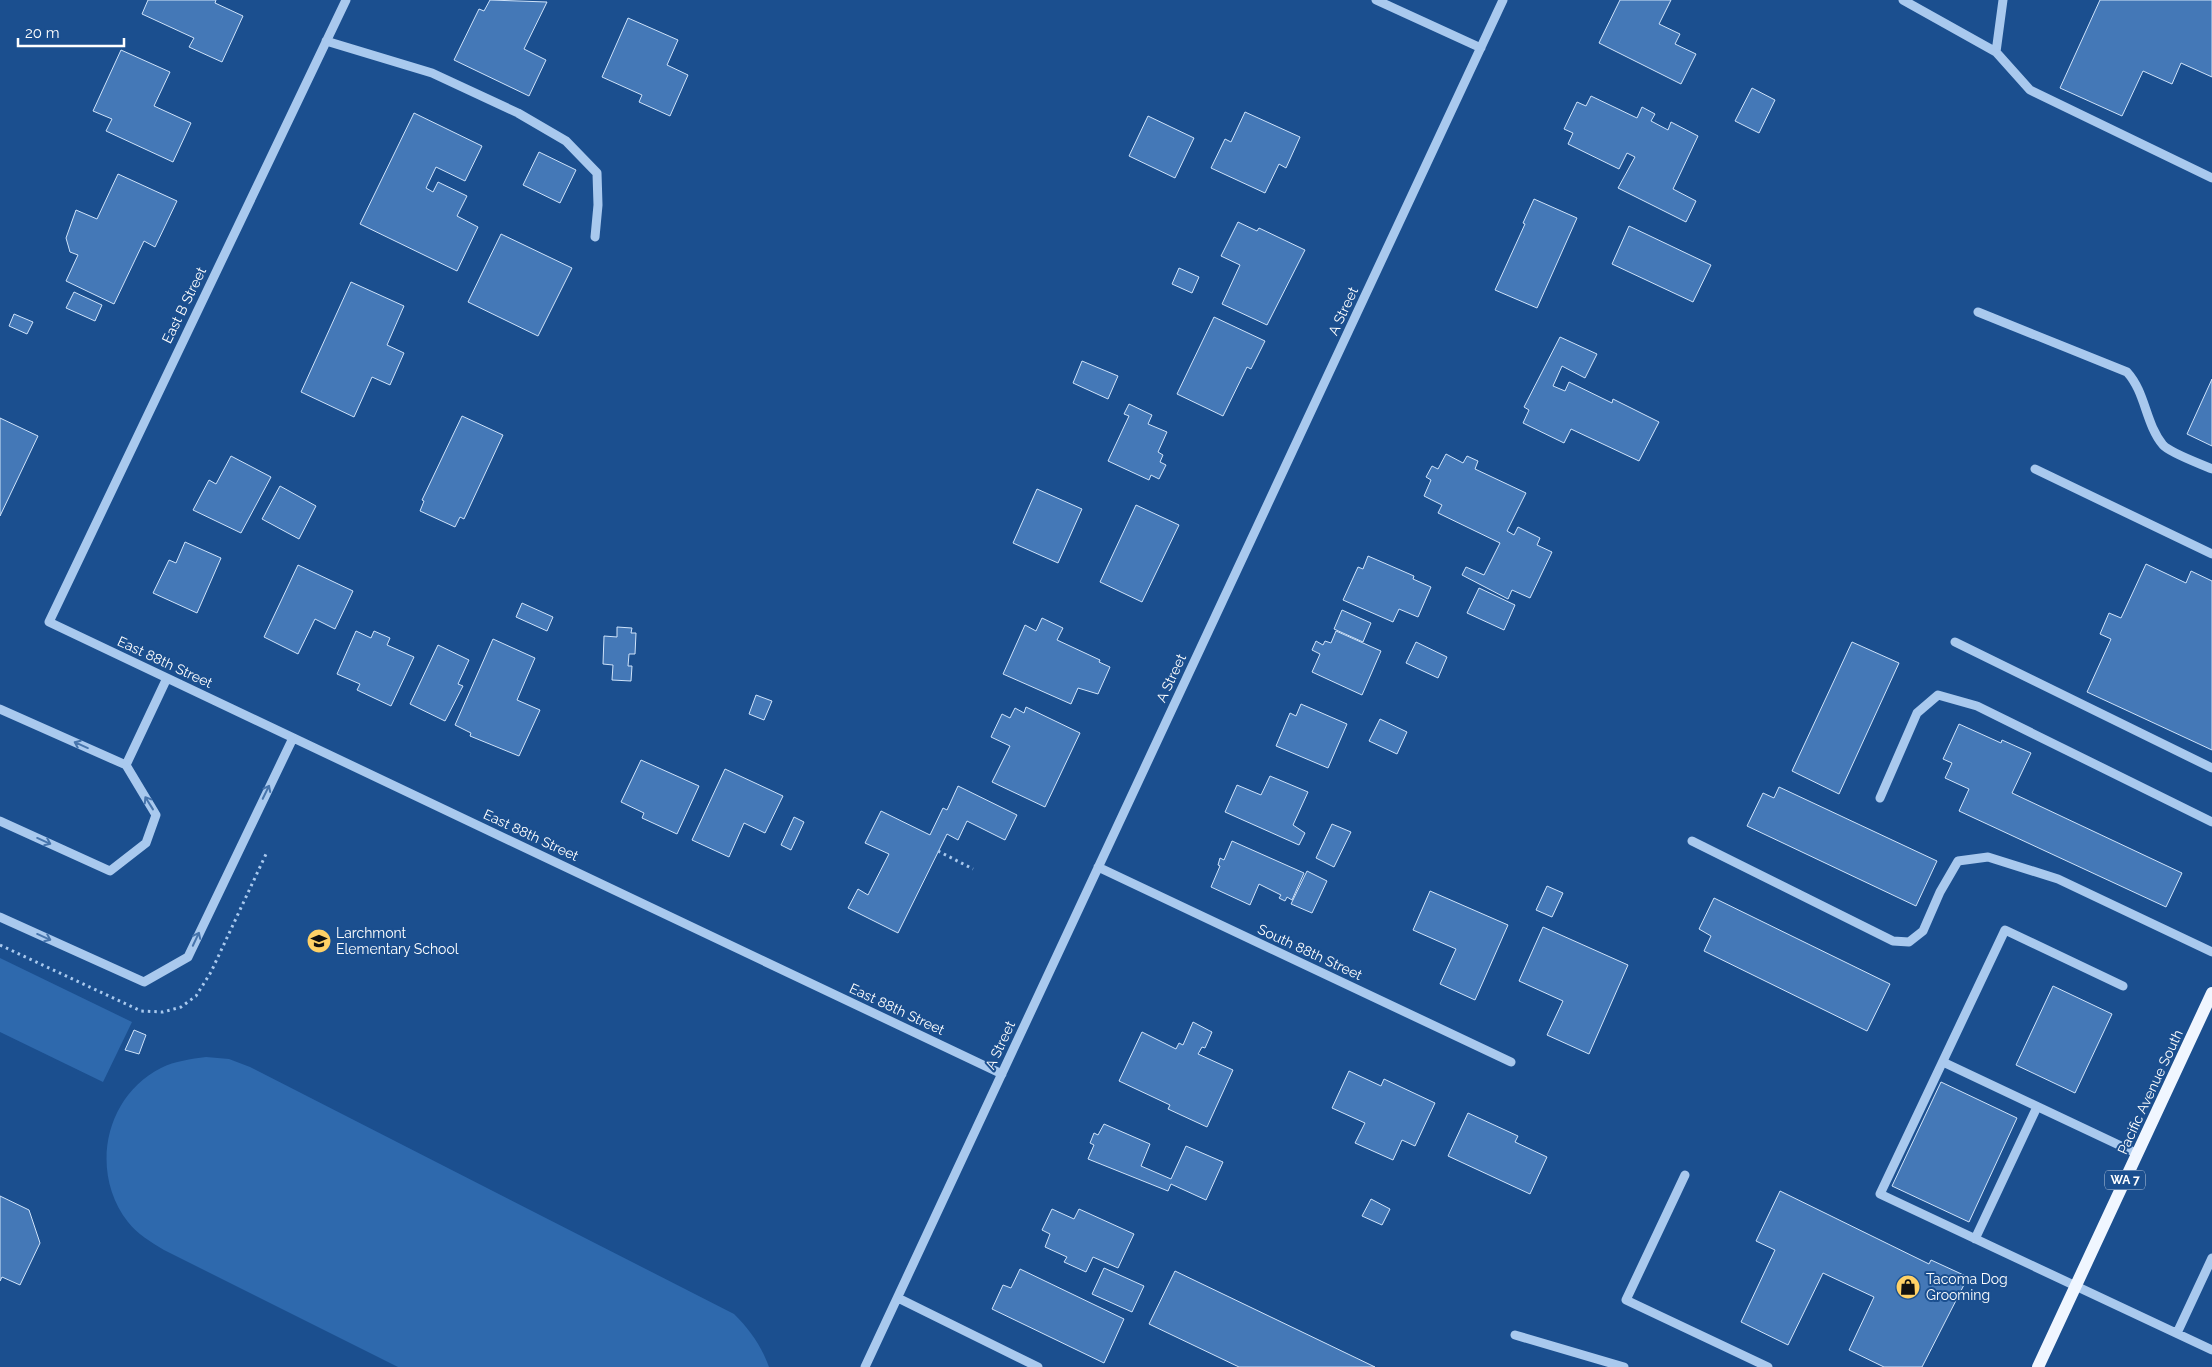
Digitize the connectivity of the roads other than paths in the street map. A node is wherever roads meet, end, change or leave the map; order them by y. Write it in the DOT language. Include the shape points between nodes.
graph roads {
  1 [pos="346,0"];
  2 [pos="1376,0"];
  3 [pos="1503,0"];
  4 [pos="1903,0"];
  5 [pos="2003,0"];
  6 [pos="326,41"];
  7 [pos="1481,48"];
  8 [pos="1996,52"];
  9 [pos="2212,178"];
  10 [pos="595,237"];
  11 [pos="1978,312"];
  12 [pos="2035,469"];
  13 [pos="2212,469"];
  14 [pos="2212,554"];
  15 [pos="49,622"];
  16 [pos="1955,642"];
  17 [pos="167,678"];
  18 [pos="0,709"];
  19 [pos="292,738"];
  20 [pos="126,765"];
  21 [pos="2212,768"];
  22 [pos="1880,798"];
  23 [pos="0,821"];
  24 [pos="2212,822"];
  25 [pos="1692,841"];
  26 [pos="1098,867"];
  27 [pos="0,917"];
  28 [pos="2212,952"];
  29 [pos="2123,986"];
  30 [pos="2212,994"];
  31 [pos="1510,1062"];
  32 [pos="1943,1062"];
  33 [pos="1002,1074"];
  34 [pos="2037,1106"];
  35 [pos="2138,1154"];
  36 [pos="1685,1175"];
  37 [pos="1975,1239"];
  38 [pos="2212,1258"];
  39 [pos="2076,1287"];
  40 [pos="898,1298"];
  41 [pos="2177,1333"];
  42 [pos="1516,1335"];
  43 [pos="2212,1350"];
  44 [pos="865,1367"];
  45 [pos="1038,1367"];
  46 [pos="1624,1367"];
  47 [pos="1768,1367"];
  48 [pos="2038,1367"];
  1 -- 6 [label="street, East B Street"];
  2 -- 7 [label="street"];
  3 -- 7 [label="street, A Street"];
  4 -- 8 [label="street"];
  5 -- 8 [label="street"];
  6 -- 10 [label="street" via="432,73 518,113 566,141 597,173"];
  6 -- 15 [label="street, East B Street"];
  7 -- 26 [label="street, A Street"];
  8 -- 9 [label="street" via="2030,90"];
  11 -- 13 [label="street" via="2127,372 2136,382 2154,430 2164,446"];
  12 -- 14 [label="street"];
  15 -- 17 [label="street, East 88th Street"];
  16 -- 21 [label="street"];
  17 -- 19 [label="street, East 88th Street"];
  17 -- 20 [label="street"];
  20 -- 18 [label="street, one-way"];
  27 -- 19 [label="street, one-way" via="144,982 188,957"];
  19 -- 33 [label="street, East 88th Street"];
  23 -- 20 [label="street, one-way" via="110,871 146,843 156,815"];
  22 -- 24 [label="street" via="1917,713 1938,695 1977,706"];
  25 -- 28 [label="street" via="1894,941 1910,942 1924,930 1958,861 1988,856 2058,879"];
  26 -- 31 [label="street, South 88th Street"];
  26 -- 33 [label="street, A Street"];
  29 -- 32 [label="street" via="2005,930"];
  30 -- 35 [label="main road, Pacific Avenue South / WA 7"];
  32 -- 34 [label="street"];
  32 -- 37 [label="street" via="1880,1194"];
  33 -- 40 [label="street, A Street"];
  34 -- 35 [label="street"];
  34 -- 37 [label="street"];
  35 -- 39 [label="main road, Pacific Avenue South / WA 7"];
  36 -- 47 [label="street" via="1626,1300"];
  37 -- 39 [label="street"];
  38 -- 41 [label="street"];
  39 -- 41 [label="street"];
  39 -- 48 [label="main road, Pacific Avenue South / WA 7"];
  40 -- 44 [label="street, A Street"];
  40 -- 45 [label="street"];
  41 -- 43 [label="street"];
  42 -- 46 [label="street"];
}
